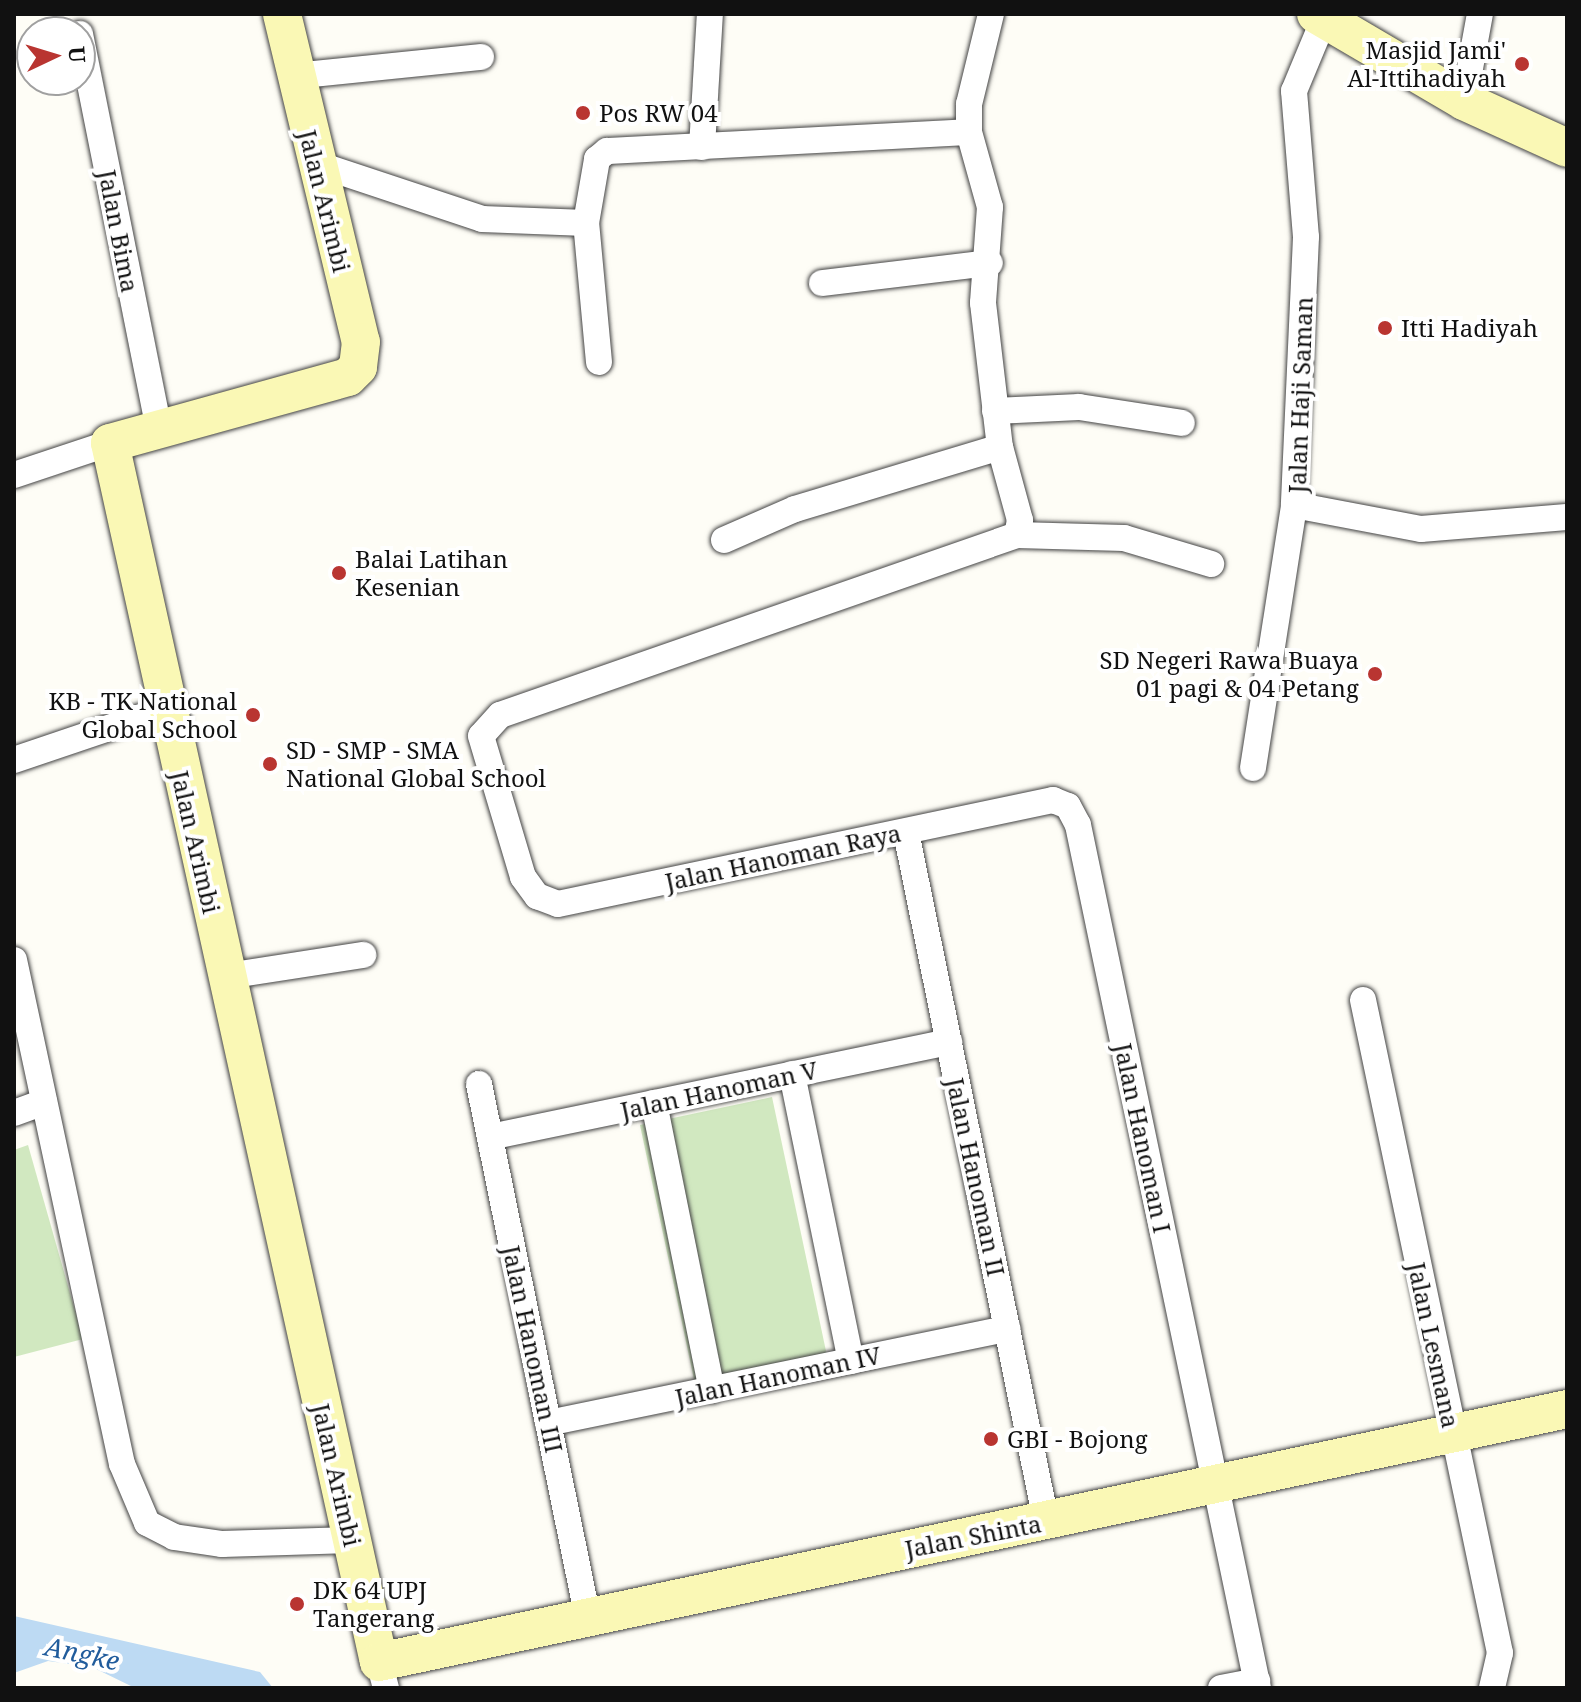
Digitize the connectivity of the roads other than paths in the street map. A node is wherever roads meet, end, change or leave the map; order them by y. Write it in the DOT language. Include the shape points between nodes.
graph roads {
  1 [pos="282,14"];
  2 [pos="710,14"];
  3 [pos="991,14"];
  4 [pos="1480,14"];
  5 [pos="1320,16"];
  6 [pos="481,57"];
  7 [pos="293,76"];
  8 [pos="92,96"];
  9 [pos="1464,101"];
  10 [pos="969,132"];
  11 [pos="702,147"];
  12 [pos="1567,148"];
  13 [pos="317,164"];
  14 [pos="586,223"];
  15 [pos="990,263"];
  16 [pos="822,283"];
  17 [pos="599,362"];
  18 [pos="995,411"];
  19 [pos="1182,423"];
  20 [pos="159,429"];
  21 [pos="110,443"];
  22 [pos="1000,447"];
  23 [pos="14,475"];
  24 [pos="1294,505"];
  25 [pos="1567,517"];
  26 [pos="1017,535"];
  27 [pos="724,540"];
  28 [pos="1211,564"];
  29 [pos="165,709"];
  30 [pos="14,760"];
  31 [pos="1253,768"];
  32 [pos="1053,800"];
  33 [pos="906,832"];
  34 [pos="363,955"];
  35 [pos="14,960"];
  36 [pos="227,976"];
  37 [pos="1363,1000"];
  38 [pos="949,1042"];
  39 [pos="792,1074"];
  40 [pos="479,1084"];
  41 [pos="44,1102"];
  42 [pos="654,1103"];
  43 [pos="14,1113"];
  44 [pos="490,1137"];
  45 [pos="1007,1329"];
  46 [pos="851,1361"];
  47 [pos="712,1390"];
  48 [pos="1567,1409"];
  49 [pos="548,1423"];
  50 [pos="1452,1434"];
  51 [pos="1216,1487"];
  52 [pos="1046,1521"];
  53 [pos="351,1540"];
  54 [pos="587,1614"];
  55 [pos="383,1675"];
  56 [pos="1258,1684"];
  57 [pos="1221,1688"];
  58 [pos="1492,1688"];
  1 -- 7 [label="street, Jalan Arimbi"];
  2 -- 11 [label="street"];
  3 -- 10 [label="street" via="969,104"];
  4 -- 9 [label="street"];
  5 -- 9 [label="street"];
  5 -- 24 [label="street, Jalan Haji Saman" via="1294,91 1306,237"];
  6 -- 7 [label="street"];
  7 -- 13 [label="street, Jalan Arimbi"];
  8 -- 20 [label="street, Jalan Bima"];
  9 -- 12 [label="street"];
  10 -- 11 [label="street"];
  10 -- 15 [label="street" via="990,207"];
  11 -- 14 [label="street" via="607,151 597,159"];
  13 -- 14 [label="street" via="482,219"];
  13 -- 20 [label="street, Jalan Arimbi" via="361,342 358,367 348,377"];
  14 -- 17 [label="street"];
  15 -- 16 [label="street"];
  15 -- 18 [label="street" via="983,303"];
  18 -- 19 [label="street" via="1079,407"];
  18 -- 22 [label="street"];
  20 -- 21 [label="street, Jalan Arimbi"];
  21 -- 23 [label="street"];
  21 -- 29 [label="street, Jalan Arimbi"];
  22 -- 26 [label="street" via="1020,520"];
  22 -- 27 [label="street" via="795,509"];
  24 -- 25 [label="street, Jalan Haji Saman" via="1421,529"];
  24 -- 31 [label="street"];
  26 -- 28 [label="street" via="1124,538"];
  26 -- 33 [label="street, Jalan Hanoman Raya" via="487,722 483,751 523,877 537,896 558,904"];
  29 -- 30 [label="street"];
  29 -- 36 [label="street, Jalan Arimbi"];
  32 -- 33 [label="street, Jalan Hanoman Raya"];
  32 -- 51 [label="street, Jalan Hanoman I" via="1068,806 1078,825"];
  33 -- 38 [label="street, Jalan Hanoman II"];
  34 -- 36 [label="street"];
  35 -- 41 [label="street"];
  36 -- 53 [label="street, Jalan Arimbi"];
  37 -- 50 [label="street, Jalan Lesmana"];
  38 -- 39 [label="street, Jalan Hanoman V"];
  38 -- 45 [label="street, Jalan Hanoman II"];
  39 -- 42 [label="street, Jalan Hanoman V"];
  39 -- 46 [label="street"];
  40 -- 44 [label="street, Jalan Hanoman III"];
  41 -- 43 [label="street"];
  41 -- 53 [label="street" via="122,1464 147,1523 174,1537 222,1544"];
  42 -- 44 [label="street, Jalan Hanoman V"];
  42 -- 47 [label="street"];
  44 -- 49 [label="street, Jalan Hanoman III"];
  45 -- 46 [label="street, Jalan Hanoman IV"];
  45 -- 52 [label="street, Jalan Hanoman II"];
  46 -- 47 [label="street, Jalan Hanoman IV"];
  47 -- 49 [label="street, Jalan Hanoman IV"];
  48 -- 50 [label="street, Jalan Shinta"];
  49 -- 54 [label="street, Jalan Hanoman III"];
  50 -- 51 [label="street, Jalan Shinta"];
  50 -- 58 [label="street, Jalan Lesmana" via="1500,1653"];
  51 -- 52 [label="street, Jalan Shinta"];
  51 -- 56 [label="street, Jalan Hanoman I"];
  52 -- 54 [label="street, Jalan Shinta"];
  53 -- 55 [label="street, Jalan Arimbi"];
  54 -- 55 [label="street, Jalan Shinta"];
  56 -- 57 [label="street"];
}
